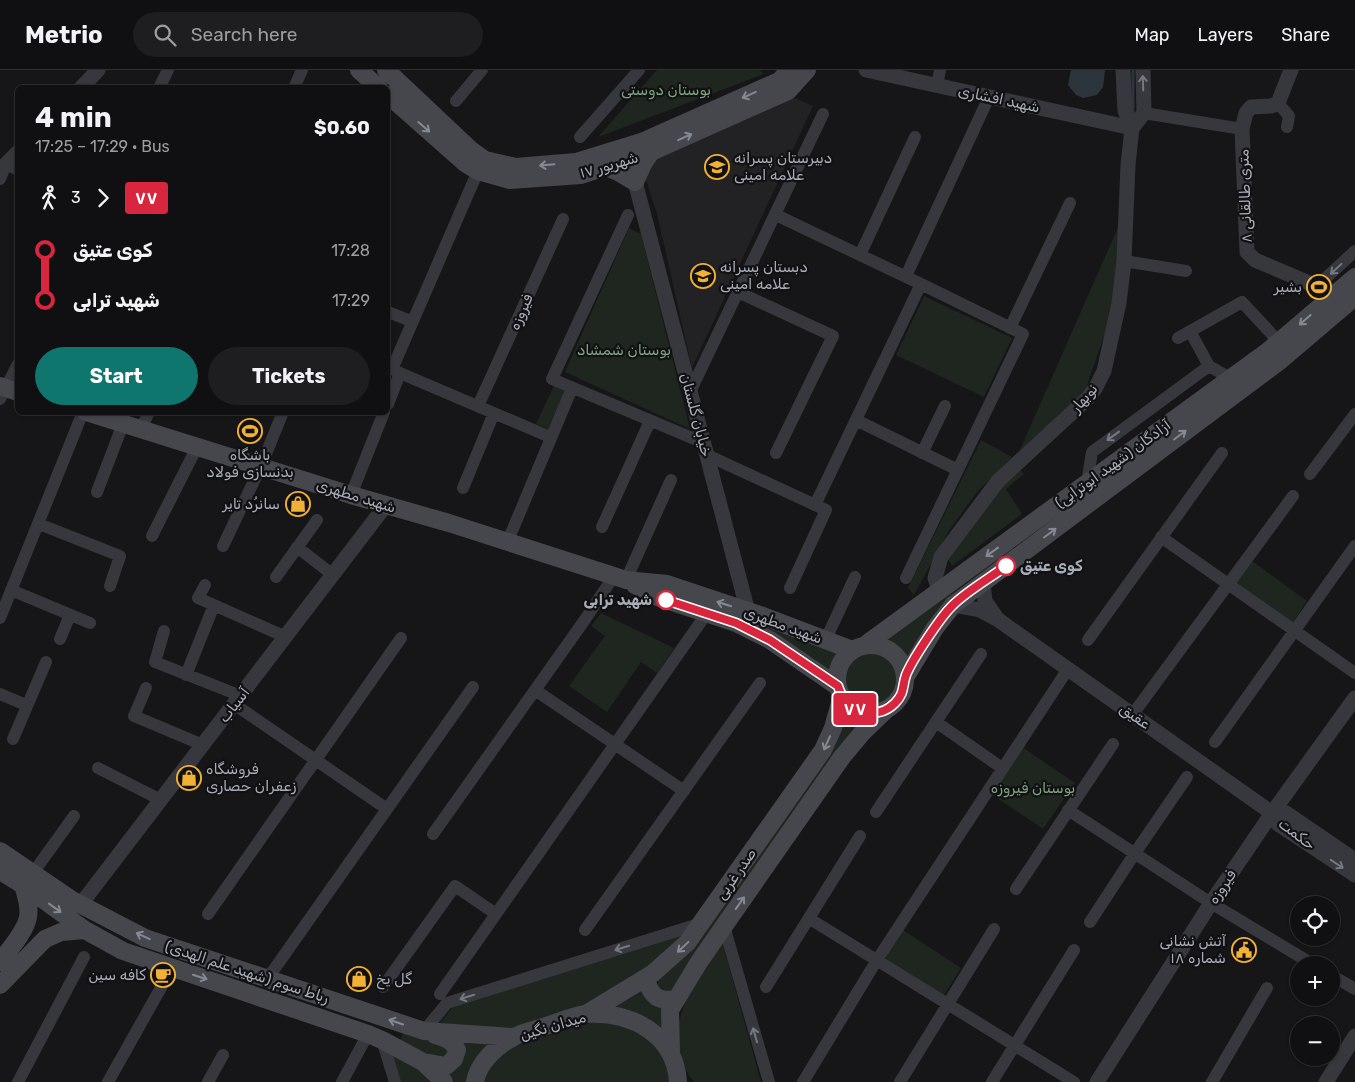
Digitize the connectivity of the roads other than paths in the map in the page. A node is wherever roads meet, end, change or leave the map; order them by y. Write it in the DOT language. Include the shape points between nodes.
graph roads {
  1 [pos="98,70"];
  2 [pos="168,70"];
  3 [pos="302,70"];
  4 [pos="386,70"];
  5 [pos="482,70"];
  6 [pos="639,70"];
  7 [pos="790,70"];
  8 [pos="808,70"];
  9 [pos="866,70"];
  10 [pos="940,70"];
  11 [pos="1123,70"];
  12 [pos="1143,70"];
  13 [pos="1291,70"];
  14 [pos="84,85"];
  15 [pos="160,85"];
  16 [pos="295,85"];
  17 [pos="937,86"];
  18 [pos="390,97"];
  19 [pos="989,97"];
  20 [pos="456,101"];
  21 [pos="1278,102"];
  22 [pos="1144,112"];
  23 [pos="824,114"];
  24 [pos="1287,127"];
  25 [pos="1132,128"];
  26 [pos="1242,129"];
  27 [pos="580,137"];
  28 [pos="915,138"];
  29 [pos="651,152"];
  30 [pos="627,154"];
  31 [pos="15,157"];
  32 [pos="606,167"];
  33 [pos="8,168"];
  34 [pos="478,171"];
  35 [pos="0,178"];
  36 [pos="635,182"];
  37 [pos="1070,203"];
  38 [pos="628,215"];
  39 [pos="776,215"];
  40 [pos="563,219"];
  41 [pos="1355,251"];
  42 [pos="860,255"];
  43 [pos="1124,262"];
  44 [pos="1186,271"];
  45 [pos="906,276"];
  46 [pos="1355,277"];
  47 [pos="922,284"];
  48 [pos="1317,286"];
  49 [pos="738,292"];
  50 [pos="1335,294"];
  51 [pos="1355,297"];
  52 [pos="390,313"];
  53 [pos="411,321"];
  54 [pos="1010,328"];
  55 [pos="1190,331"];
  56 [pos="1178,338"];
  57 [pos="1279,342"];
  58 [pos="1209,366"];
  59 [pos="397,370"];
  60 [pos="15,371"];
  61 [pos="1230,378"];
  62 [pos="572,388"];
  63 [pos="6,391"];
  64 [pos="690,392"];
  65 [pos="390,396"];
  66 [pos="478,406"];
  67 [pos="945,406"];
  68 [pos="494,413"];
  69 [pos="1355,414"];
  70 [pos="84,415"];
  71 [pos="94,415"];
  72 [pos="147,415"];
  73 [pos="282,415"];
  74 [pos="383,415"];
  75 [pos="856,420"];
  76 [pos="650,421"];
  77 [pos="123,424"];
  78 [pos="141,429"];
  79 [pos="550,437"];
  80 [pos="197,447"];
  81 [pos="705,449"];
  82 [pos="776,453"];
  83 [pos="922,453"];
  84 [pos="1222,453"];
  85 [pos="261,466"];
  86 [pos="958,470"];
  87 [pos="1310,474"];
  88 [pos="671,480"];
  89 [pos="1086,483"];
  90 [pos="463,488"];
  91 [pos="97,492"];
  92 [pos="351,495"];
  93 [pos="1293,496"];
  94 [pos="386,505"];
  95 [pos="820,508"];
  96 [pos="317,520"];
  97 [pos="39,524"];
  98 [pos="602,527"];
  99 [pos="1019,532"];
  100 [pos="152,536"];
  101 [pos="1161,538"];
  102 [pos="507,543"];
  103 [pos="223,546"];
  104 [pos="1355,546"];
  105 [pos="297,547"];
  106 [pos="1029,548"];
  107 [pos="333,575"];
  108 [pos="855,577"];
  109 [pos="276,578"];
  110 [pos="620,578"];
  111 [pos="906,578"];
  112 [pos="983,583"];
  113 [pos="205,585"];
  114 [pos="1228,585"];
  115 [pos="110,586"];
  116 [pos="790,588"];
  117 [pos="11,590"];
  118 [pos="939,590"];
  119 [pos="214,605"];
  120 [pos="953,605"];
  121 [pos="748,612"];
  122 [pos="707,613"];
  123 [pos="70,615"];
  124 [pos="0,618"];
  125 [pos="997,618"];
  126 [pos="90,624"];
  127 [pos="1295,631"];
  128 [pos="164,632"];
  129 [pos="286,637"];
  130 [pos="401,638"];
  131 [pos="60,639"];
  132 [pos="1088,640"];
  133 [pos="825,641"];
  134 [pos="858,647"];
  135 [pos="981,654"];
  136 [pos="46,662"];
  137 [pos="1068,669"];
  138 [pos="1355,673"];
  139 [pos="186,675"];
  140 [pos="906,676"];
  141 [pos="760,683"];
  142 [pos="473,687"];
  143 [pos="146,688"];
  144 [pos="536,690"];
  145 [pos="840,691"];
  146 [pos="0,694"];
  147 [pos="1355,698"];
  148 [pos="238,700"];
  149 [pos="26,704"];
  150 [pos="886,710"];
  151 [pos="1133,714"];
  152 [pos="936,722"];
  153 [pos="13,739"];
  154 [pos="1215,742"];
  155 [pos="615,744"];
  156 [pos="1113,744"];
  157 [pos="203,745"];
  158 [pos="316,760"];
  159 [pos="98,768"];
  160 [pos="1002,768"];
  161 [pos="1187,777"];
  162 [pos="684,791"];
  163 [pos="161,800"];
  164 [pos="387,809"];
  165 [pos="1068,810"];
  166 [pos="876,812"];
  167 [pos="1272,813"];
  168 [pos="74,816"];
  169 [pos="433,834"];
  170 [pos="860,836"];
  171 [pos="0,851"];
  172 [pos="1135,853"];
  173 [pos="1355,860"];
  174 [pos="0,871"];
  175 [pos="1355,875"];
  176 [pos="28,879"];
  177 [pos="1016,889"];
  178 [pos="1211,903"];
  179 [pos="81,904"];
  180 [pos="208,914"];
  181 [pos="496,914"];
  182 [pos="810,919"];
  183 [pos="1090,922"];
  184 [pos="702,923"];
  185 [pos="724,926"];
  186 [pos="994,929"];
  187 [pos="85,930"];
  188 [pos="585,930"];
  189 [pos="18,936"];
  190 [pos="1074,950"];
  191 [pos="33,951"];
  192 [pos="1299,956"];
  193 [pos="84,957"];
  194 [pos="877,960"];
  195 [pos="0,962"];
  196 [pos="172,968"];
  197 [pos="268,978"];
  198 [pos="645,978"];
  199 [pos="1340,980"];
  200 [pos="0,985"];
  201 [pos="766,986"];
  202 [pos="383,987"];
  203 [pos="1267,988"];
  204 [pos="1355,989"];
  205 [pos="440,994"];
  206 [pos="677,999"];
  207 [pos="948,1004"];
  208 [pos="586,1014"];
  209 [pos="424,1031"];
  210 [pos="1355,1036"];
  211 [pos="375,1037"];
  212 [pos="513,1037"];
  213 [pos="1014,1045"];
  214 [pos="671,1054"];
  215 [pos="223,1055"];
  216 [pos="423,1062"];
  217 [pos="680,1078"];
  218 [pos="18,1082"];
  219 [pos="108,1082"];
  220 [pos="208,1082"];
  221 [pos="342,1082"];
  222 [pos="395,1082"];
  223 [pos="444,1082"];
  224 [pos="474,1082"];
  225 [pos="769,1082"];
  226 [pos="802,1082"];
  227 [pos="900,1082"];
  228 [pos="992,1082"];
  229 [pos="1074,1082"];
  230 [pos="1097,1082"];
  231 [pos="1212,1082"];
  232 [pos="1326,1082"];
  1 -- 14 [label="street"];
  2 -- 15 [label="street"];
  3 -- 16 [label="street"];
  30 -- 4 [label="main road, ۱۷ شهریور, one-way" via="516,167 485,160"];
  5 -- 20 [label="street"];
  6 -- 27 [label="street"];
  7 -- 30 [label="main road, ۱۷ شهریور, one-way" via="779,81 644,141"];
  29 -- 8 [label="main road, ۱۷ شهریور, one-way" via="788,91"];
  9 -- 17 [label="street, شهید افشاری"];
  10 -- 17 [label="street"];
  11 -- 25 [label="street" via="1125,111"];
  22 -- 12 [label="street, one-way"];
  13 -- 21 [label="street"];
  17 -- 19 [label="street, شهید افشاری"];
  18 -- 34 [label="main road, ۱۷ شهریور, one-way"];
  19 -- 25 [label="street, شهید افشاری"];
  19 -- 45 [label="street"];
  21 -- 24 [label="street" via="1289,116"];
  21 -- 26 [label="street, ۸ متری طالقانی" via="1271,106 1251,107"];
  22 -- 25 [label="street"];
  22 -- 26 [label="street"];
  23 -- 39 [label="street"];
  25 -- 43 [label="street, نوبهار"];
  26 -- 48 [label="street, ۸ متری طالقانی" via="1247,252 1256,260"];
  28 -- 42 [label="street"];
  29 -- 30 [label="main road, ۱۷ شهریور"];
  29 -- 36 [label="main road"];
  30 -- 32 [label="main road, ۱۷ شهریور"];
  30 -- 36 [label="street, خیابان گلستان"];
  31 -- 33 [label="street"];
  32 -- 34 [label="main road, ۱۷ شهریور" via="581,175 510,180"];
  32 -- 36 [label="main road"];
  33 -- 35 [label="street"];
  34 -- 53 [label="street"];
  36 -- 64 [label="street, خیابان گلستان"];
  37 -- 54 [label="street"];
  38 -- 62 [label="street" via="552,379"];
  39 -- 42 [label="street"];
  39 -- 49 [label="street"];
  40 -- 66 [label="street, فیروزه"];
  41 -- 48 [label="street, one-way"];
  42 -- 45 [label="street"];
  43 -- 44 [label="street"];
  43 -- 118 [label="street, نوبهار" via="1104,371 1096,387 998,481 942,557 935,578"];
  45 -- 47 [label="street"];
  46 -- 50 [label="main road, آزادگان (شهید ابوترابی)"];
  47 -- 54 [label="street"];
  47 -- 75 [label="street"];
  48 -- 50 [label="street, ۸ متری طالقانی"];
  49 -- 64 [label="street"];
  49 -- 82 [label="street" via="833,336"];
  50 -- 57 [label="main road, آزادگان (شهید ابوترابی), one-way"];
  106 -- 51 [label="main road, آزادگان (شهید ابوترابی), one-way" via="1280,360"];
  52 -- 53 [label="street"];
  53 -- 59 [label="street"];
  54 -- 86 [label="street" via="1023,334"];
  55 -- 56 [label="street"];
  55 -- 57 [label="street" via="1242,302"];
  55 -- 58 [label="street"];
  57 -- 61 [label="main road, آزادگان (شهید ابوترابی)"];
  58 -- 61 [label="street"];
  58 -- 89 [label="street, one-way" via="1092,452"];
  59 -- 65 [label="street"];
  59 -- 66 [label="street"];
  60 -- 63 [label="street"];
  61 -- 89 [label="main road, آزادگان (شهید ابوترابی)"];
  62 -- 76 [label="street"];
  62 -- 79 [label="street"];
  64 -- 81 [label="street, خیابان گلستان"];
  66 -- 68 [label="street"];
  67 -- 83 [label="street"];
  68 -- 79 [label="street"];
  68 -- 90 [label="street"];
  69 -- 87 [label="street"];
  70 -- 97 [label="street"];
  71 -- 77 [label="main road, شهید مطهری"];
  72 -- 78 [label="street"];
  73 -- 85 [label="street"];
  74 -- 92 [label="street"];
  75 -- 83 [label="street"];
  75 -- 95 [label="street"];
  76 -- 81 [label="street"];
  76 -- 98 [label="street"];
  77 -- 78 [label="main road, شهید مطهری"];
  77 -- 91 [label="street"];
  78 -- 80 [label="main road, شهید مطهری"];
  79 -- 102 [label="street"];
  80 -- 85 [label="main road, شهید مطهری"];
  80 -- 100 [label="street"];
  81 -- 95 [label="street"];
  81 -- 121 [label="street, خیابان گلستان"];
  83 -- 86 [label="street"];
  84 -- 101 [label="street"];
  85 -- 92 [label="main road, شهید مطهری"];
  85 -- 103 [label="street"];
  86 -- 111 [label="street"];
  88 -- 110 [label="street"];
  89 -- 99 [label="main road, آزادگان (شهید ابوترابی)"];
  92 -- 94 [label="main road, شهید مطهری"];
  93 -- 114 [label="street"];
  94 -- 102 [label="main road, شهید مطهری"];
  94 -- 107 [label="street, آسیاب"];
  95 -- 116 [label="street"];
  96 -- 105 [label="street"];
  97 -- 115 [label="street" via="120,556"];
  97 -- 117 [label="street"];
  99 -- 106 [label="main road"];
  99 -- 118 [label="main road, آزادگان (شهید ابوترابی), one-way"];
  101 -- 114 [label="street"];
  101 -- 132 [label="street"];
  102 -- 110 [label="main road, شهید مطهری"];
  104 -- 127 [label="street"];
  105 -- 107 [label="street"];
  105 -- 109 [label="street"];
  106 -- 112 [label="main road, آزادگان (شهید ابوترابی)"];
  107 -- 129 [label="street, آسیاب"];
  108 -- 133 [label="street"];
  121 -- 110 [label="main road, شهید مطهری, one-way" via="667,584"];
  110 -- 122 [label="main road, شهید مطهری" via="660,598"];
  110 -- 144 [label="street"];
  112 -- 120 [label="main road, آزادگان (شهید ابوترابی)"];
  112 -- 125 [label="street" via="985,601"];
  113 -- 119 [label="street" via="198,598"];
  114 -- 127 [label="street"];
  114 -- 151 [label="street"];
  117 -- 123 [label="street"];
  117 -- 124 [label="street"];
  118 -- 134 [label="main road, آزادگان (شهید ابوترابی)"];
  119 -- 129 [label="street"];
  119 -- 139 [label="street"];
  120 -- 125 [label="street" via="980,610"];
  120 -- 140 [label="main road, آزادگان (شهید ابوترابی)"];
  121 -- 133 [label="main road, شهید مطهری"];
  122 -- 145 [label="main road, شهید مطهری" via="770,640"];
  122 -- 155 [label="street"];
  123 -- 126 [label="street"];
  123 -- 131 [label="street"];
  125 -- 137 [label="street, عقیق"];
  127 -- 138 [label="street"];
  127 -- 154 [label="street"];
  128 -- 139 [label="street" via="155,662"];
  129 -- 148 [label="street, آسیاب"];
  130 -- 158 [label="street"];
  133 -- 134 [label="main road, شهید مطهری"];
  134 -- 140 [label="main road" via="876,644 888,648 897,655"];
  134 -- 145 [label="main road" via="839,666"];
  135 -- 152 [label="street"];
  136 -- 149 [label="street"];
  137 -- 151 [label="street, عقیق"];
  137 -- 160 [label="street"];
  139 -- 148 [label="street"];
  140 -- 150 [label="main road" via="901,696"];
  141 -- 162 [label="street"];
  142 -- 164 [label="street"];
  143 -- 157 [label="street" via="134,716"];
  144 -- 155 [label="street"];
  144 -- 169 [label="street"];
  145 -- 150 [label="main road" via="848,704 861,711 876,713"];
  145 -- 184 [label="main road, صدر غربی, one-way" via="833,728 823,750"];
  146 -- 149 [label="street"];
  147 -- 167 [label="street, فیروزه"];
  148 -- 157 [label="street, آسیاب"];
  148 -- 158 [label="street"];
  149 -- 153 [label="street"];
  185 -- 150 [label="main road, صدر غربی, one-way" via="842,757"];
  151 -- 167 [label="street, عقیق"];
  152 -- 160 [label="street"];
  152 -- 166 [label="street"];
  155 -- 162 [label="street"];
  155 -- 181 [label="street"];
  156 -- 165 [label="street"];
  157 -- 163 [label="street, آسیاب"];
  158 -- 164 [label="street"];
  158 -- 180 [label="street"];
  159 -- 163 [label="street"];
  160 -- 194 [label="street"];
  161 -- 172 [label="street"];
  162 -- 188 [label="street"];
  163 -- 179 [label="street, آسیاب"];
  164 -- 197 [label="street"];
  165 -- 172 [label="street"];
  165 -- 177 [label="street"];
  167 -- 173 [label="street, حکمت" via="1286,812"];
  167 -- 175 [label="street, حکمت, one-way" via="1278,824"];
  167 -- 178 [label="street, فیروزه"];
  168 -- 176 [label="street"];
  170 -- 182 [label="street"];
  171 -- 176 [label="main road, رباط سوم (شهید علم الهدی)"];
  172 -- 178 [label="street"];
  172 -- 183 [label="street"];
  174 -- 176 [label="main road, رباط سوم (شهید علم الهدی)"];
  176 -- 179 [label="main road, رباط سوم (شهید علم الهدی)"];
  176 -- 187 [label="main road, رباط سوم (شهید علم الهدی), one-way"];
  176 -- 189 [label="main road" via="28,919"];
  178 -- 192 [label="street"];
  178 -- 230 [label="street, فیروزه"];
  197 -- 179 [label="main road, رباط سوم (شهید علم الهدی), one-way" via="145,938"];
  181 -- 202 [label="street" via="455,886"];
  181 -- 205 [label="street"];
  182 -- 194 [label="street"];
  182 -- 201 [label="street"];
  184 -- 198 [label="main road, صدر غربی, one-way" via="688,943"];
  184 -- 209 [label="street, one-way" via="447,1003"];
  185 -- 206 [label="main road, صدر غربی"];
  225 -- 185 [label="street, one-way"];
  186 -- 207 [label="street"];
  187 -- 191 [label="main road" via="61,932 45,939"];
  187 -- 196 [label="main road, رباط سوم (شهید علم الهدی)" via="123,951"];
  189 -- 191 [label="main road" via="32,944"];
  189 -- 195 [label="main road"];
  190 -- 213 [label="street"];
  191 -- 200 [label="main road"];
  193 -- 218 [label="street"];
  194 -- 207 [label="street"];
  194 -- 226 [label="street"];
  196 -- 211 [label="main road, رباط سوم (شهید علم الهدی), one-way"];
  196 -- 219 [label="street"];
  209 -- 197 [label="main road, رباط سوم (شهید علم الهدی), one-way"];
  198 -- 206 [label="main road" via="657,999"];
  198 -- 208 [label="main road, صدر غربی"];
  199 -- 204 [label="street"];
  203 -- 231 [label="street"];
  206 -- 214 [label="main road, صدر غربی" via="670,1010"];
  207 -- 213 [label="street"];
  207 -- 227 [label="street"];
  208 -- 212 [label="main road, میدان نگین"];
  208 -- 214 [label="main road, میدان نگین" via="619,1017 646,1027"];
  209 -- 212 [label="main road, رباط سوم (شهید علم الهدی)"];
  209 -- 216 [label="main road" via="450,1040 457,1050 454,1059 446,1066"];
  210 -- 232 [label="street"];
  211 -- 216 [label="main road, رباط سوم (شهید علم الهدی)"];
  211 -- 221 [label="street"];
  211 -- 222 [label="street"];
  212 -- 224 [label="main road, میدان نگین" via="490,1054"];
  213 -- 228 [label="street"];
  213 -- 229 [label="street"];
  214 -- 217 [label="main road, میدان نگین"];
  215 -- 220 [label="street"];
  216 -- 223 [label="main road, رباط سوم (شهید علم الهدی)"];
}
